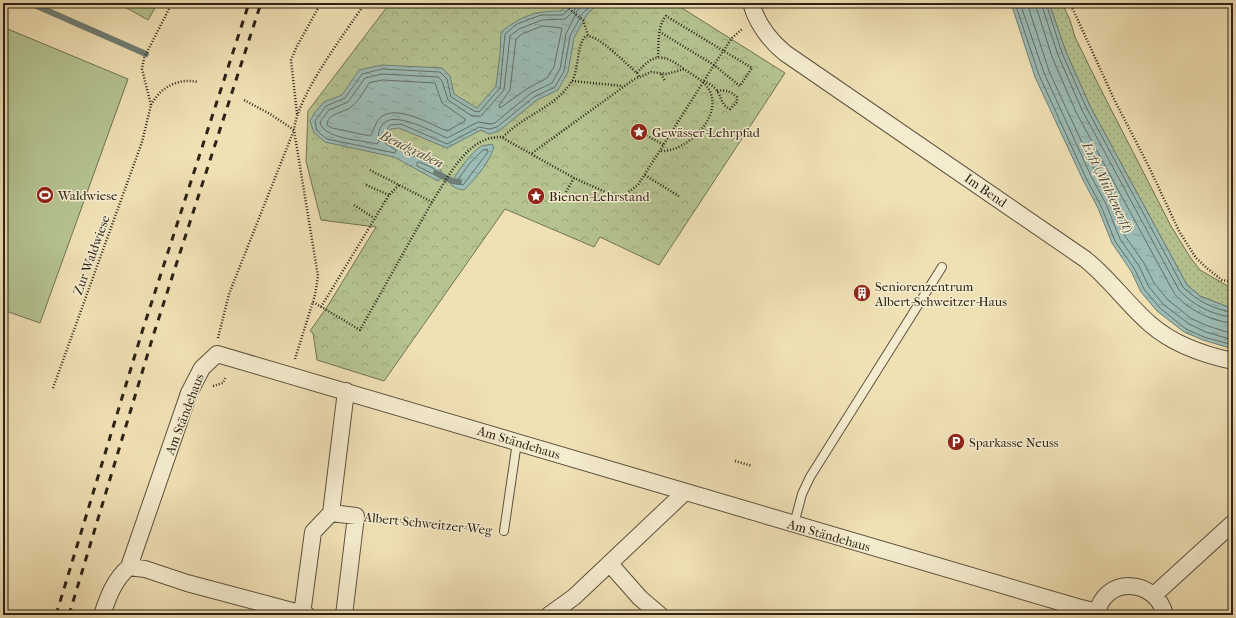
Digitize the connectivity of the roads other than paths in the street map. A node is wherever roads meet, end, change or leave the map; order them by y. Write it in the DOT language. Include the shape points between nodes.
graph roads {
  1 [pos="753,10"];
  2 [pos="942,266"];
  3 [pos="1233,361"];
  4 [pos="346,391"];
  5 [pos="517,442"];
  6 [pos="684,493"];
  7 [pos="331,513"];
  8 [pos="1233,523"];
  9 [pos="794,524"];
  10 [pos="504,531"];
  11 [pos="610,564"];
  12 [pos="129,567"];
  13 [pos="1154,595"];
  14 [pos="654,613"];
  15 [pos="304,614"];
  16 [pos="1097,614"];
  17 [pos="102,615"];
  18 [pos="344,615"];
  19 [pos="549,615"];
  20 [pos="1165,615"];
  1 -- 3 [label="street, Im Bend" via="769,38 785,53 1092,264 1157,330 1188,347"];
  2 -- 9 [label="lane" via="810,477 802,494"];
  4 -- 5 [label="street, Am Ständehaus"];
  4 -- 7 [label="street"];
  4 -- 12 [label="street, Am Ständehaus" via="217,354 202,368 189,393"];
  5 -- 6 [label="street, Am Ständehaus"];
  5 -- 10 [label="lane, Albert-Schweitzer-Weg"];
  6 -- 9 [label="street, Am Ständehaus"];
  6 -- 11 [label="street"];
  7 -- 15 [label="street" via="313,532"];
  7 -- 18 [label="street, Albert-Schweitzer-Weg" via="356,516"];
  8 -- 13 [label="street"];
  9 -- 16 [label="street, Am Ständehaus"];
  11 -- 14 [label="street"];
  11 -- 19 [label="street" via="568,602"];
  12 -- 15 [label="street" via="145,569 187,583"];
  12 -- 17 [label="street, Am Ständehaus" via="120,575 111,591"];
  13 -- 16 [label="street" via="1144,588 1121,587 1110,592 1102,601"];
  13 -- 20 [label="street"];
}
